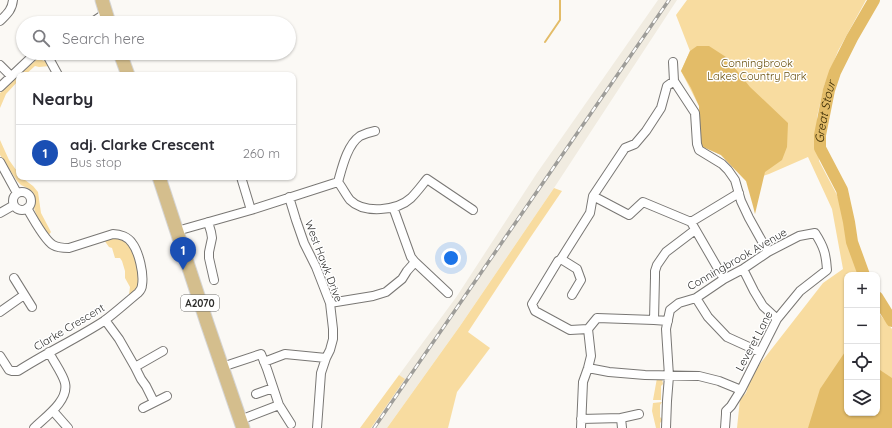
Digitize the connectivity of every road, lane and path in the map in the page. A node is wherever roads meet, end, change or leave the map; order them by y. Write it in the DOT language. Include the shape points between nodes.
graph roads {
  1 [pos="13,0"];
  2 [pos="102,0"];
  3 [pos="107,16"];
  4 [pos="0,20"];
  5 [pos="28,60"];
  6 [pos="50,60"];
  7 [pos="123,60"];
  8 [pos="673,62"];
  9 [pos="0,65"];
  10 [pos="56,72"];
  11 [pos="127,72"];
  12 [pos="11,76"];
  13 [pos="674,81"];
  14 [pos="0,87"];
  15 [pos="375,131"];
  16 [pos="0,162"];
  17 [pos="160,180"];
  18 [pos="242,180"];
  19 [pos="338,182"];
  20 [pos="17,193"];
  21 [pos="739,193"];
  22 [pos="593,196"];
  23 [pos="289,198"];
  24 [pos="14,205"];
  25 [pos="393,207"];
  26 [pos="27,208"];
  27 [pos="251,210"];
  28 [pos="473,210"];
  29 [pos="0,213"];
  30 [pos="208,222"];
  31 [pos="691,222"];
  32 [pos="695,230"];
  33 [pos="177,231"];
  34 [pos="815,233"];
  35 [pos="768,252"];
  36 [pos="561,259"];
  37 [pos="415,262"];
  38 [pos="743,269"];
  39 [pos="14,278"];
  40 [pos="724,279"];
  41 [pos="214,280"];
  42 [pos="448,293"];
  43 [pos="24,295"];
  44 [pos="572,295"];
  45 [pos="696,298"];
  46 [pos="330,303"];
  47 [pos="32,307"];
  48 [pos="0,312"];
  49 [pos="777,319"];
  50 [pos="105,320"];
  51 [pos="654,320"];
  52 [pos="668,321"];
  53 [pos="588,329"];
  54 [pos="163,351"];
  55 [pos="49,352"];
  56 [pos="760,352"];
  57 [pos="0,356"];
  58 [pos="326,358"];
  59 [pos="264,362"];
  60 [pos="135,367"];
  61 [pos="222,367"];
  62 [pos="588,368"];
  63 [pos="669,376"];
  64 [pos="273,388"];
  65 [pos="741,390"];
  66 [pos="256,394"];
  67 [pos="167,396"];
  68 [pos="154,402"];
  69 [pos="279,405"];
  70 [pos="143,408"];
  71 [pos="53,411"];
  72 [pos="639,414"];
  73 [pos="621,418"];
  74 [pos="581,419"];
  75 [pos="242,424"];
  76 [pos="291,424"];
  77 [pos="34,428"];
  78 [pos="68,428"];
  79 [pos="317,428"];
  80 [pos="581,428"];
  81 [pos="622,428"];
  82 [pos="666,428"];
  83 [pos="725,428"];
  1 -- 4 [label="street" via="7,15"];
  2 -- 3 [label="main road"];
  5 -- 12 [label="street"];
  6 -- 10 [label="street"];
  7 -- 11 [label="main road"];
  8 -- 13 [label="street"];
  9 -- 12 [label="street"];
  12 -- 14 [label="street"];
  13 -- 21 [label="street" via="695,113 699,150 725,167"];
  13 -- 22 [label="street" via="667,86 661,108 646,131 635,144 625,148"];
  15 -- 19 [label="street" via="360,136 350,146"];
  16 -- 20 [label="street"];
  17 -- 33 [label="main road, A2070"];
  18 -- 27 [label="street"];
  19 -- 23 [label="street"];
  19 -- 25 [label="street" via="351,200 360,207 378,210"];
  20 -- 24 [label="street" via="13,198"];
  20 -- 26 [label="street" via="28,193 31,203"];
  21 -- 31 [label="street" via="722,208"];
  21 -- 35 [label="street" via="749,218"];
  22 -- 31 [label="street" via="629,215 643,202"];
  22 -- 36 [label="street" via="590,213"];
  23 -- 27 [label="street"];
  23 -- 46 [label="street, West Hawk Drive" via="304,242"];
  24 -- 26 [label="street" via="23,210"];
  24 -- 29 [label="street"];
  25 -- 28 [label="street" via="410,199 427,179"];
  25 -- 37 [label="street"];
  26 -- 50 [label="street, Clarke Crescent" via="49,242 58,247 69,248 113,234 120,234 132,242 142,271 141,290"];
  27 -- 30 [label="street"];
  30 -- 33 [label="street"];
  30 -- 41 [label="street" via="212,238 209,258"];
  31 -- 32 [label="street"];
  32 -- 40 [label="street"];
  32 -- 51 [label="street" via="666,252 657,265 654,277"];
  33 -- 61 [label="main road, A2070"];
  34 -- 35 [label="street, Conningbrook Avenue" via="799,236"];
  34 -- 49 [label="street, Leveret Lane" via="824,248 827,270 800,291"];
  35 -- 38 [label="street, Conningbrook Avenue"];
  36 -- 44 [label="street" via="576,269 581,280"];
  36 -- 53 [label="street" via="532,304 535,311 570,330"];
  37 -- 42 [label="street"];
  37 -- 46 [label="street" via="386,292"];
  38 -- 40 [label="street, Conningbrook Avenue"];
  38 -- 49 [label="street" via="763,306"];
  39 -- 43 [label="street"];
  40 -- 45 [label="street, Conningbrook Avenue"];
  43 -- 47 [label="street"];
  43 -- 48 [label="street"];
  45 -- 52 [label="street, Conningbrook Avenue" via="670,310"];
  45 -- 56 [label="street" via="708,317 727,337"];
  46 -- 58 [label="street, West Hawk Drive" via="333,339"];
  49 -- 56 [label="street, Leveret Lane"];
  50 -- 55 [label="street, Clarke Crescent"];
  50 -- 60 [label="street"];
  51 -- 52 [label="street"];
  51 -- 53 [label="street" via="597,318"];
  52 -- 63 [label="street, Conningbrook Avenue" via="666,329"];
  53 -- 62 [label="street" via="591,356"];
  54 -- 60 [label="street"];
  55 -- 57 [label="street, Clarke Crescent" via="18,371 9,370"];
  55 -- 71 [label="street" via="65,386 61,401"];
  56 -- 65 [label="street, Leveret Lane"];
  58 -- 59 [label="street" via="285,354"];
  58 -- 79 [label="street, West Hawk Drive" via="321,373"];
  59 -- 61 [label="street" via="261,354"];
  59 -- 64 [label="street"];
  60 -- 68 [label="street"];
  61 -- 75 [label="main road, A2070"];
  62 -- 63 [label="street"];
  62 -- 74 [label="street" via="583,382"];
  63 -- 65 [label="street" via="699,376"];
  63 -- 82 [label="street, Conningbrook Avenue"];
  64 -- 66 [label="street"];
  64 -- 69 [label="street"];
  65 -- 83 [label="street, Leveret Lane" via="726,411"];
  67 -- 68 [label="street"];
  68 -- 70 [label="street"];
  69 -- 75 [label="street"];
  69 -- 76 [label="street"];
  71 -- 77 [label="street"];
  71 -- 78 [label="street"];
  72 -- 73 [label="street"];
  73 -- 74 [label="street"];
  73 -- 81 [label="street"];
  74 -- 80 [label="street"];
}
